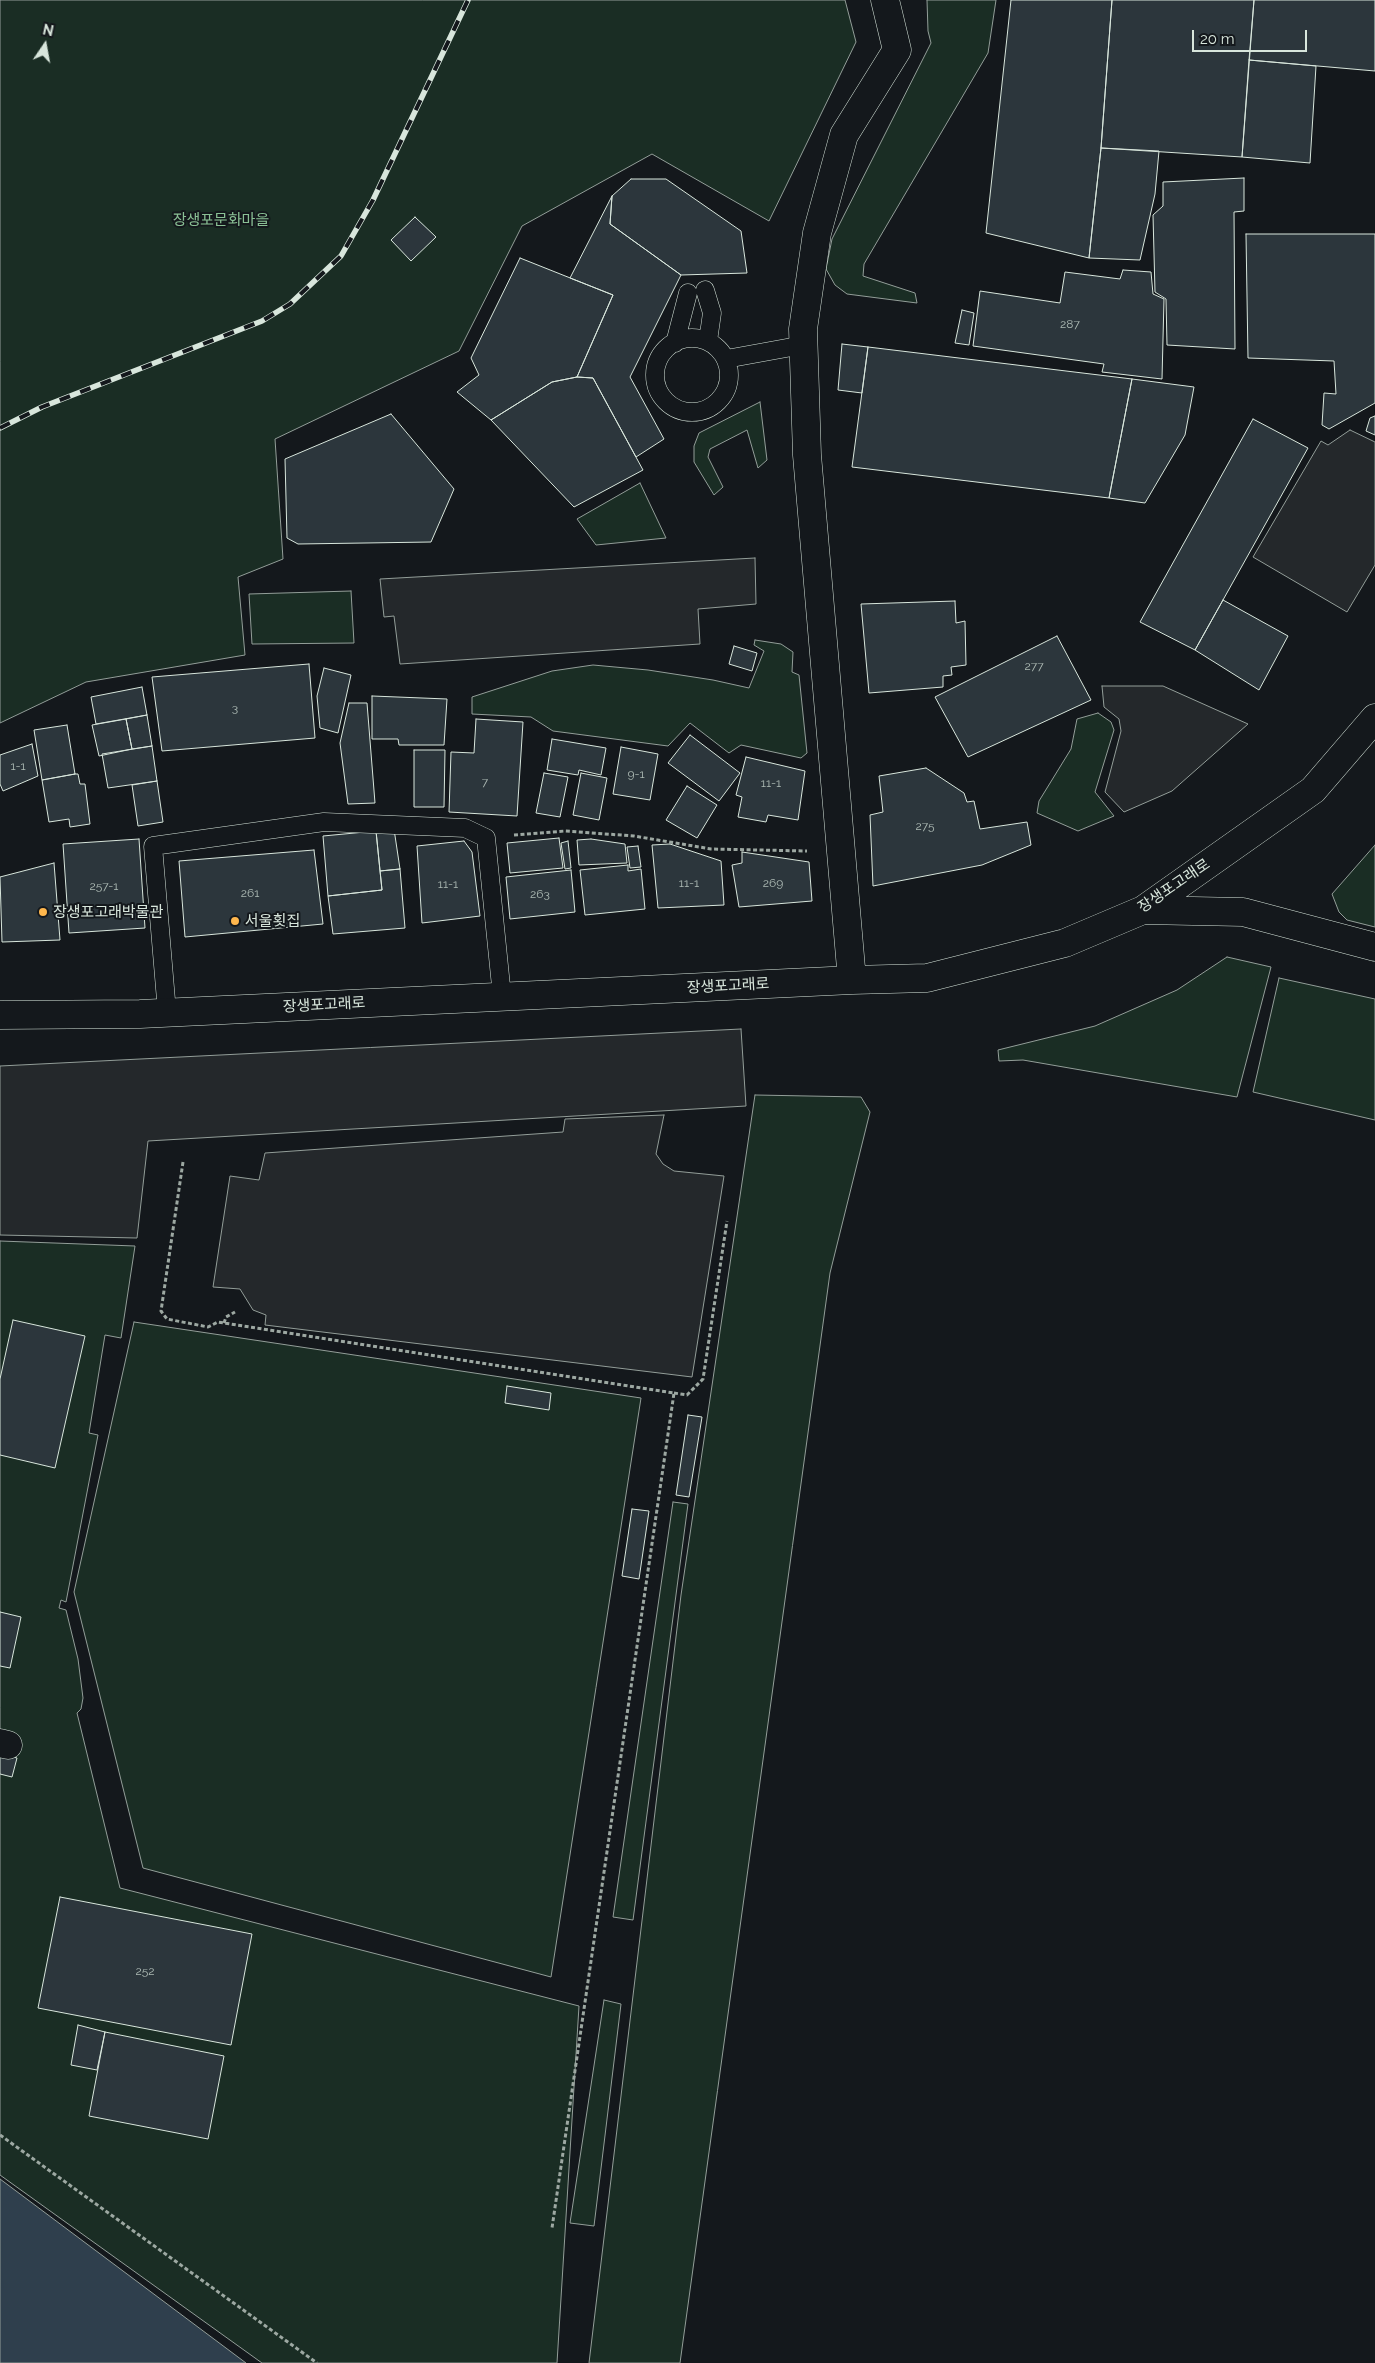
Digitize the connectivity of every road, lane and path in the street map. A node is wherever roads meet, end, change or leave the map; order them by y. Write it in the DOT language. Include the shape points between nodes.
graph roads {
  1 [pos="885,0"];
  2 [pos="705,290"];
  3 [pos="688,293"];
  4 [pos="708,341"];
  5 [pos="675,343"];
  6 [pos="803,345"];
  7 [pos="726,359"];
  8 [pos="1375,718"];
  9 [pos="486,838"];
  10 [pos="841,854"];
  11 [pos="1143,910"];
  12 [pos="1375,947"];
  13 [pos="852,980"];
  14 [pos="502,996"];
  15 [pos="167,1012"];
  16 [pos="0,1015"];
  17 [pos="183,1162"];
  18 [pos="727,1221"];
  19 [pos="235,1312"];
  20 [pos="224,1323"];
  21 [pos="674,1393"];
  22 [pos="0,2135"];
  23 [pos="552,2228"];
  24 [pos="317,2363"];
  1 -- 6 [label="street" via="897,50 844,135 817,233"];
  2 -- 4 [label="lane" via="712,313"];
  3 -- 5 [label="lane"];
  4 -- 5 [label="lane" via="695,339"];
  4 -- 7 [label="lane"];
  5 -- 7 [label="lane" via="662,354 655,378 665,400 685,412 709,409 725,393 729,382"];
  6 -- 7 [label="lane"];
  6 -- 10 [label="street" via="807,454"];
  8 -- 11 [label="street, 장생포고래로" via="1313,790"];
  9 -- 10 [label="path" via="565,831 634,836 711,849 791,849"];
  9 -- 14 [label="lane"];
  9 -- 15 [label="lane" via="464,828 324,822 153,846"];
  10 -- 13 [label="street"];
  11 -- 12 [label="street" via="1243,912"];
  11 -- 13 [label="street, 장생포고래로" via="1065,942 927,978"];
  13 -- 14 [label="street, 장생포고래로"];
  14 -- 15 [label="street, 장생포고래로"];
  15 -- 16 [label="street, 장생포고래로"];
  17 -- 20 [label="path" via="161,1311 167,1319 208,1327"];
  18 -- 21 [label="path" via="703,1379 687,1395"];
  19 -- 20 [label="path" via="226,1317"];
  20 -- 21 [label="path"];
  21 -- 23 [label="path"];
  22 -- 24 [label="path"];
}
